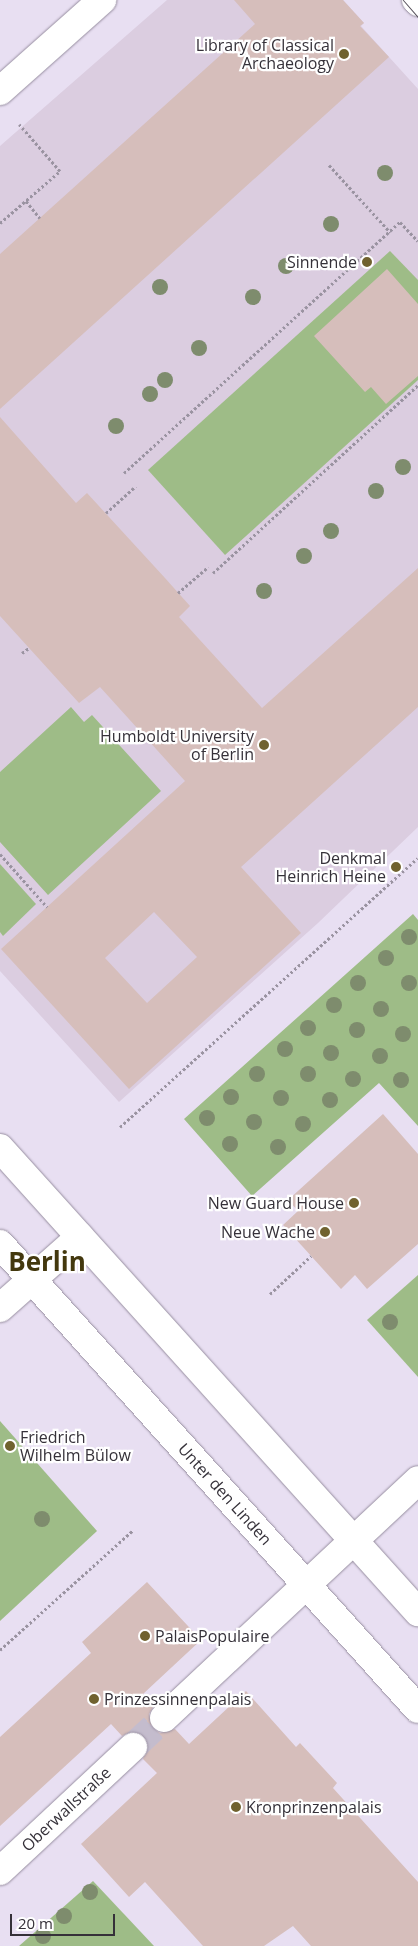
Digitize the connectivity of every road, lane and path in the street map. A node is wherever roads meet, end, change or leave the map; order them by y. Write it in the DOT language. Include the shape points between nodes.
graph roads {
  1 [pos="102,0"];
  2 [pos="0,91"];
  3 [pos="18,124"];
  4 [pos="329,165"];
  5 [pos="26,201"];
  6 [pos="40,218"];
  7 [pos="0,224"];
  8 [pos="390,232"];
  9 [pos="418,241"];
  10 [pos="418,385"];
  11 [pos="124,473"];
  12 [pos="136,486"];
  13 [pos="106,513"];
  14 [pos="208,566"];
  15 [pos="213,572"];
  16 [pos="178,593"];
  17 [pos="28,648"];
  18 [pos="22,653"];
  19 [pos="0,854"];
  20 [pos="418,858"];
  21 [pos="47,906"];
  22 [pos="120,1127"];
  23 [pos="0,1148"];
  24 [pos="80,1237"];
  25 [pos="0,1244"];
  26 [pos="311,1256"];
  27 [pos="32,1280"];
  28 [pos="270,1294"];
  29 [pos="0,1308"];
  30 [pos="418,1480"];
  31 [pos="132,1531"];
  32 [pos="354,1541"];
  33 [pos="297,1594"];
  34 [pos="418,1612"];
  35 [pos="0,1650"];
  36 [pos="418,1709"];
  37 [pos="164,1718"];
  38 [pos="133,1748"];
  39 [pos="0,1871"];
  1 -- 2 [label="main road"];
  3 -- 5 [label="path" via="60,171"];
  4 -- 8 [label="path"];
  5 -- 6 [label="path"];
  5 -- 7 [label="path"];
  8 -- 9 [label="path" via="400,222"];
  8 -- 11 [label="path"];
  10 -- 15 [label="path"];
  12 -- 13 [label="path"];
  14 -- 16 [label="path"];
  17 -- 18 [label="path"];
  19 -- 21 [label="path"];
  20 -- 22 [label="path"];
  23 -- 24 [label="main road"];
  24 -- 27 [label="main road"];
  24 -- 32 [label="main road"];
  25 -- 27 [label="main road, Unter den Linden"];
  26 -- 28 [label="path"];
  27 -- 29 [label="main road"];
  27 -- 33 [label="main road, Unter den Linden"];
  30 -- 32 [label="main road"];
  31 -- 35 [label="path"];
  32 -- 33 [label="main road"];
  32 -- 34 [label="main road"];
  33 -- 36 [label="main road, Unter den Linden"];
  33 -- 37 [label="main road"];
  38 -- 39 [label="main road, Oberwallstraße"];
}
